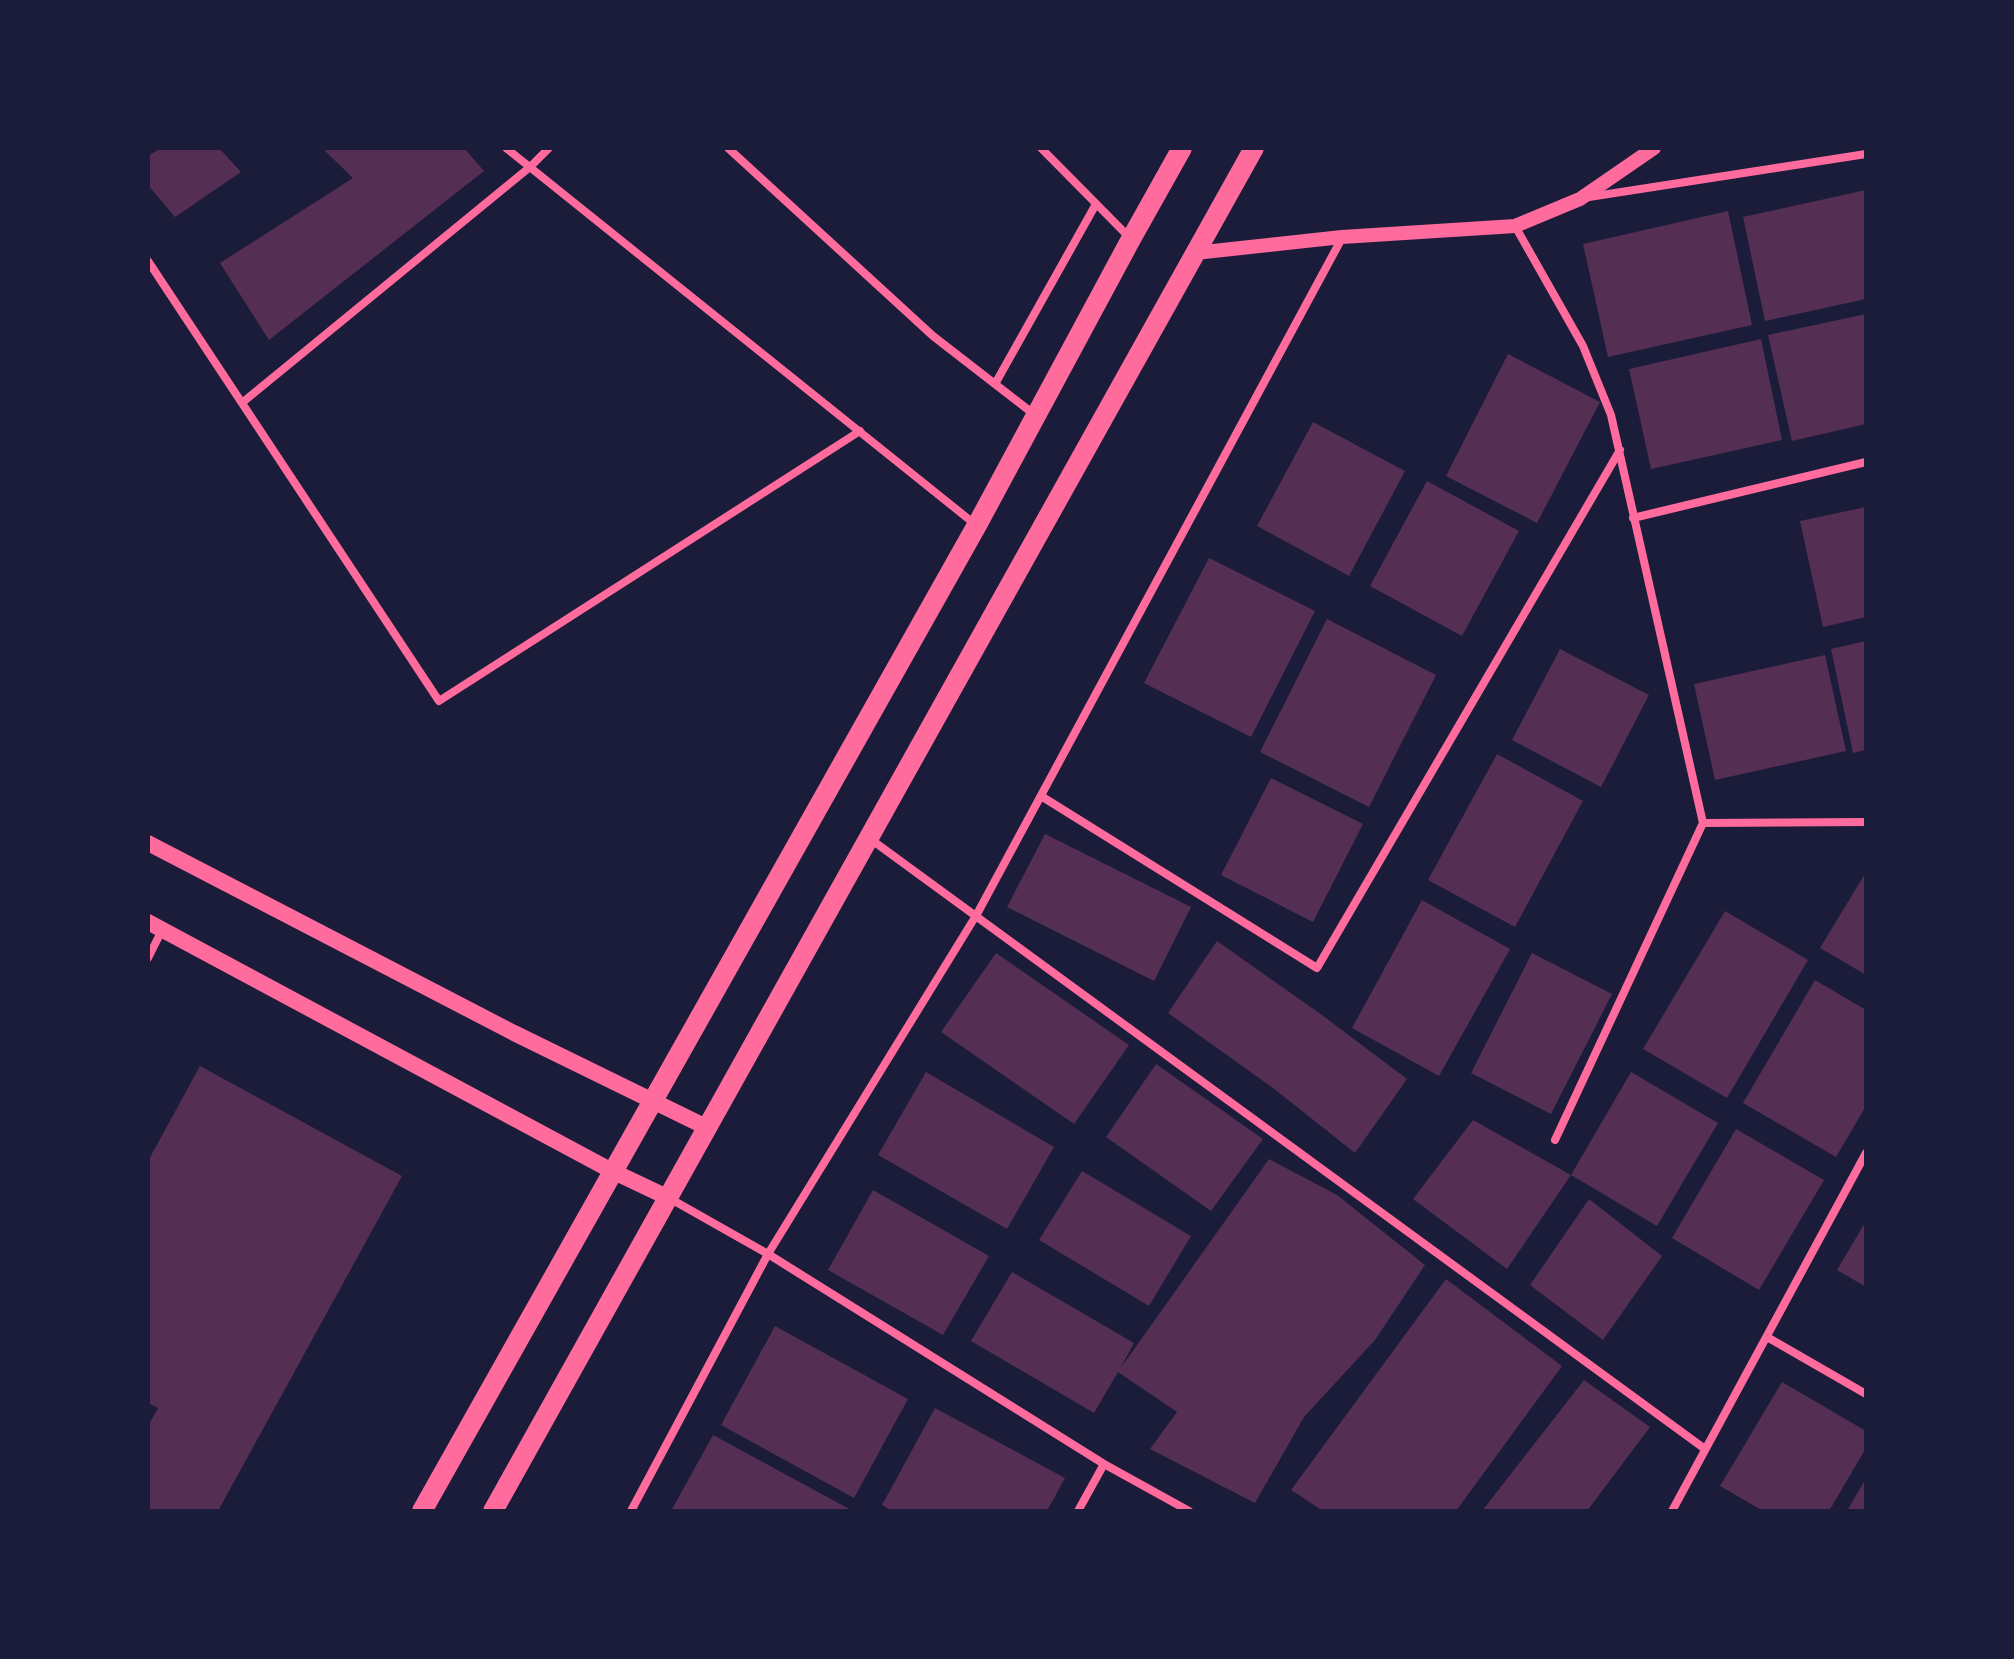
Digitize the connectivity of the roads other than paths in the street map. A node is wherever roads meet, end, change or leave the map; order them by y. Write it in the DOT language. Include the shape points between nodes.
graph roads {
  1 [pos="506,148"];
  2 [pos="549,148"];
  3 [pos="728,148"];
  4 [pos="1041,148"];
  5 [pos="1182,148"];
  6 [pos="1254,148"];
  7 [pos="1654,148"];
  8 [pos="1866,154"];
  9 [pos="530,167"];
  10 [pos="1580,199"];
  11 [pos="1096,204"];
  12 [pos="1515,226"];
  13 [pos="1342,237"];
  14 [pos="1131,239"];
  15 [pos="1195,253"];
  16 [pos="148,261"];
  17 [pos="995,384"];
  18 [pos="243,402"];
  19 [pos="1035,416"];
  20 [pos="860,431"];
  21 [pos="1620,450"];
  22 [pos="1866,462"];
  23 [pos="1633,518"];
  24 [pos="977,525"];
  25 [pos="1041,796"];
  26 [pos="1866,822"];
  27 [pos="1703,823"];
  28 [pos="869,838"];
  29 [pos="148,843"];
  30 [pos="977,914"];
  31 [pos="155,926"];
  32 [pos="148,958"];
  33 [pos="651,1101"];
  34 [pos="708,1128"];
  35 [pos="1555,1140"];
  36 [pos="1866,1153"];
  37 [pos="612,1171"];
  38 [pos="669,1198"];
  39 [pos="768,1254"];
  40 [pos="1767,1337"];
  41 [pos="1866,1394"];
  42 [pos="1705,1449"];
  43 [pos="1104,1464"];
  44 [pos="422,1511"];
  45 [pos="493,1511"];
  46 [pos="631,1511"];
  47 [pos="1078,1511"];
  48 [pos="1189,1511"];
  49 [pos="1672,1511"];
  1 -- 9 [label="street"];
  2 -- 9 [label="street"];
  3 -- 17 [label="street" via="933,336"];
  4 -- 11 [label="street"];
  5 -- 14 [label="main road"];
  6 -- 15 [label="main road"];
  7 -- 10 [label="street"];
  8 -- 10 [label="street"];
  9 -- 18 [label="street"];
  9 -- 20 [label="street"];
  10 -- 12 [label="street"];
  11 -- 14 [label="street"];
  11 -- 17 [label="street"];
  12 -- 13 [label="street"];
  12 -- 21 [label="street" via="1583,346"];
  13 -- 15 [label="street"];
  13 -- 25 [label="street"];
  14 -- 19 [label="main road"];
  15 -- 28 [label="main road"];
  16 -- 18 [label="street"];
  17 -- 19 [label="street"];
  18 -- 20 [label="street" via="439,701"];
  19 -- 24 [label="main road"];
  20 -- 24 [label="street"];
  21 -- 23 [label="street"];
  21 -- 25 [label="street" via="1317,968"];
  22 -- 23 [label="street"];
  23 -- 27 [label="street"];
  24 -- 33 [label="main road"];
  25 -- 30 [label="street"];
  26 -- 27 [label="street"];
  27 -- 35 [label="street"];
  28 -- 30 [label="street"];
  28 -- 34 [label="main road"];
  29 -- 33 [label="main road"];
  30 -- 39 [label="street"];
  30 -- 42 [label="street"];
  31 -- 32 [label="street"];
  31 -- 37 [label="main road"];
  33 -- 34 [label="main road"];
  33 -- 37 [label="main road"];
  34 -- 38 [label="main road"];
  36 -- 40 [label="street"];
  37 -- 38 [label="main road"];
  37 -- 44 [label="main road"];
  38 -- 39 [label="street"];
  38 -- 45 [label="main road"];
  39 -- 43 [label="street"];
  39 -- 46 [label="street"];
  40 -- 41 [label="street"];
  40 -- 42 [label="street"];
  42 -- 49 [label="street"];
  43 -- 47 [label="street"];
  43 -- 48 [label="street"];
}
